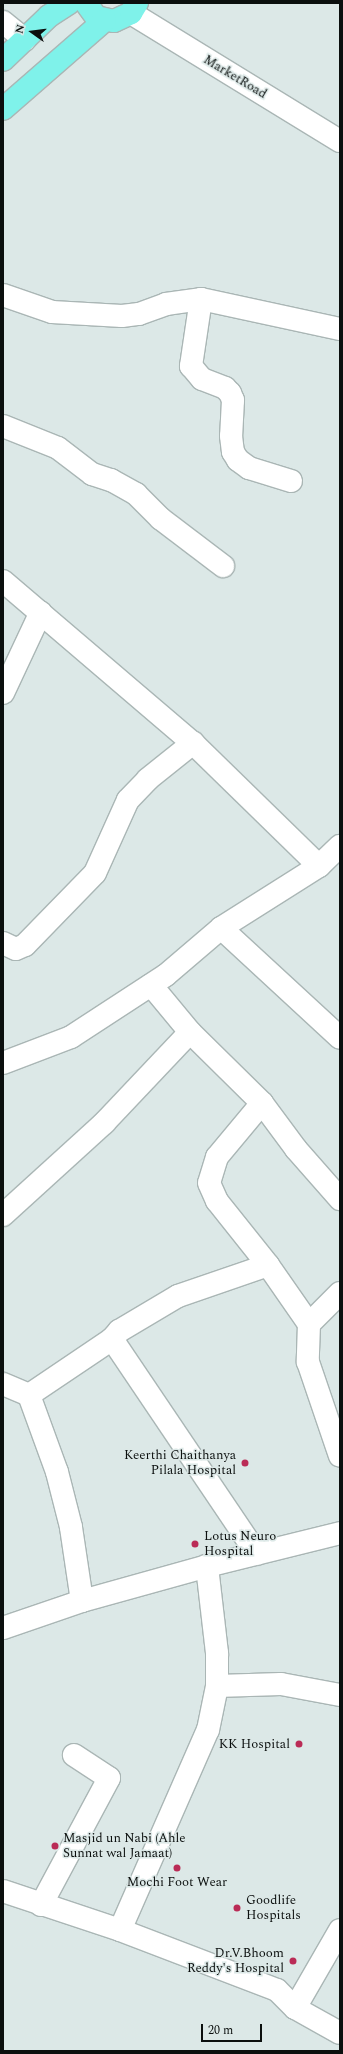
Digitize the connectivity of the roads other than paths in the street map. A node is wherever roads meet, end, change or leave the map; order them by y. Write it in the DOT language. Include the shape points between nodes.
graph roads {
  1 [pos="69,3"];
  2 [pos="86,3"];
  3 [pos="134,8"];
  4 [pos="105,20"];
  5 [pos="3,22"];
  6 [pos="25,40"];
  7 [pos="3,60"];
  8 [pos="3,109"];
  9 [pos="340,141"];
  10 [pos="3,295"];
  11 [pos="201,299"];
  12 [pos="340,329"];
  13 [pos="3,426"];
  14 [pos="291,481"];
  15 [pos="223,566"];
  16 [pos="3,580"];
  17 [pos="41,612"];
  18 [pos="3,693"];
  19 [pos="192,743"];
  20 [pos="332,857"];
  21 [pos="221,928"];
  22 [pos="3,944"];
  23 [pos="152,985"];
  24 [pos="190,1032"];
  25 [pos="340,1038"];
  26 [pos="3,1063"];
  27 [pos="262,1103"];
  28 [pos="340,1199"];
  29 [pos="3,1214"];
  30 [pos="268,1265"];
  31 [pos="340,1293"];
  32 [pos="309,1324"];
  33 [pos="112,1339"];
  34 [pos="3,1384"];
  35 [pos="29,1395"];
  36 [pos="340,1456"];
  37 [pos="340,1534"];
  38 [pos="257,1554"];
  39 [pos="207,1566"];
  40 [pos="82,1602"];
  41 [pos="3,1628"];
  42 [pos="217,1686"];
  43 [pos="340,1695"];
  44 [pos="74,1755"];
  45 [pos="3,1891"];
  46 [pos="41,1905"];
  47 [pos="120,1930"];
  48 [pos="340,1930"];
  49 [pos="295,2008"];
  50 [pos="340,2033"];
  1 -- 6 [label="highway" via="50,16"];
  2 -- 4 [label="highway" via="96,17"];
  3 -- 4 [label="highway" via="114,21"];
  3 -- 9 [label="street, MarketRoad"];
  4 -- 8 [label="highway"];
  5 -- 6 [label="street"];
  6 -- 7 [label="highway"];
  10 -- 11 [label="street" via="52,312 122,316 139,314 166,304"];
  11 -- 12 [label="street"];
  11 -- 14 [label="street" via="191,366 202,379 225,388 230,393 233,400 231,436 238,460 249,468"];
  13 -- 15 [label="street" via="58,448 92,474 111,480 136,494 161,519"];
  16 -- 17 [label="street"];
  17 -- 18 [label="street"];
  17 -- 19 [label="street"];
  19 -- 20 [label="street"];
  19 -- 22 [label="street" via="148,779 128,800 95,874 25,945 16,949"];
  20 -- 21 [label="street"];
  21 -- 23 [label="street"];
  21 -- 25 [label="street"];
  23 -- 24 [label="street"];
  23 -- 26 [label="street" via="71,1037"];
  24 -- 27 [label="street"];
  24 -- 29 [label="street" via="104,1122"];
  27 -- 28 [label="street" via="296,1149"];
  27 -- 30 [label="street" via="217,1156 209,1183 217,1201"];
  30 -- 32 [label="street"];
  30 -- 33 [label="street" via="178,1296 119,1331"];
  31 -- 32 [label="street"];
  32 -- 36 [label="street" via="308,1362"];
  33 -- 35 [label="street"];
  33 -- 38 [label="street"];
  34 -- 35 [label="street"];
  35 -- 40 [label="street" via="57,1472 71,1526"];
  37 -- 38 [label="street"];
  38 -- 39 [label="street"];
  39 -- 40 [label="street"];
  39 -- 42 [label="street" via="217,1653"];
  40 -- 41 [label="street"];
  42 -- 43 [label="street" via="282,1684"];
  42 -- 47 [label="street" via="208,1730"];
  44 -- 46 [label="street" via="109,1778"];
  45 -- 46 [label="street"];
  46 -- 47 [label="street"];
  47 -- 49 [label="street" via="277,1990"];
  48 -- 49 [label="street"];
  49 -- 50 [label="street"];
}
